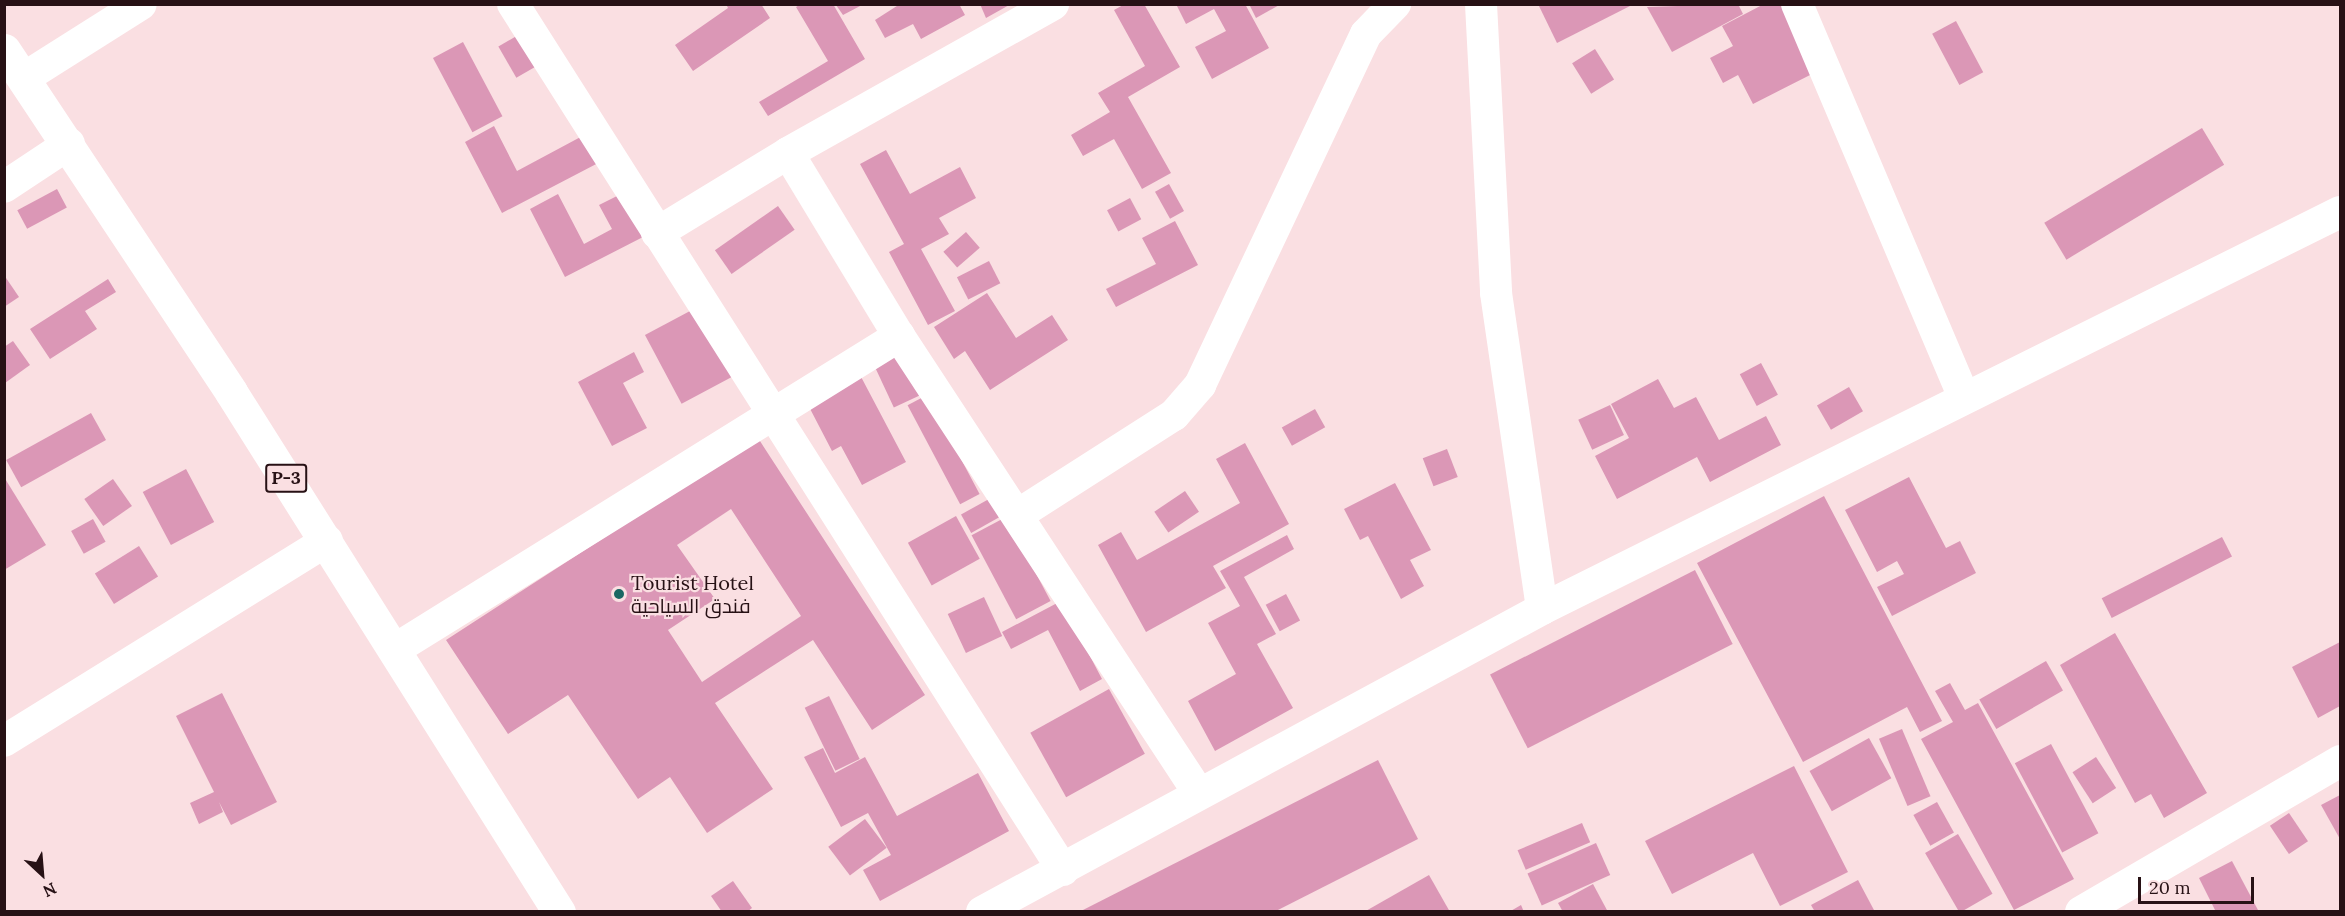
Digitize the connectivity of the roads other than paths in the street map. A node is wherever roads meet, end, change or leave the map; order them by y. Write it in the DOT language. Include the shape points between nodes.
graph roads {
  1 [pos="141,4"];
  2 [pos="513,4"];
  3 [pos="1053,4"];
  4 [pos="1395,4"];
  5 [pos="1480,4"];
  6 [pos="1797,4"];
  7 [pos="4,50"];
  8 [pos="24,78"];
  9 [pos="69,144"];
  10 [pos="788,153"];
  11 [pos="4,187"];
  12 [pos="2340,212"];
  13 [pos="657,233"];
  14 [pos="899,336"];
  15 [pos="1964,398"];
  16 [pos="772,416"];
  17 [pos="1019,514"];
  18 [pos="327,541"];
  19 [pos="1542,609"];
  20 [pos="394,650"];
  21 [pos="4,741"];
  22 [pos="2340,761"];
  23 [pos="1198,792"];
  24 [pos="1063,870"];
  25 [pos="559,912"];
  26 [pos="982,912"];
  27 [pos="2081,912"];
  1 -- 8 [label="street"];
  2 -- 13 [label="street"];
  3 -- 10 [label="street"];
  4 -- 17 [label="street" via="1366,34 1200,385 1174,415"];
  5 -- 19 [label="street" via="1496,293"];
  6 -- 15 [label="street"];
  7 -- 8 [label="main road, P-3"];
  8 -- 9 [label="main road, P-3"];
  9 -- 11 [label="street"];
  9 -- 18 [label="main road, P-3"];
  10 -- 13 [label="street"];
  10 -- 14 [label="street"];
  12 -- 15 [label="street"];
  13 -- 16 [label="street"];
  14 -- 16 [label="street"];
  14 -- 17 [label="street"];
  15 -- 19 [label="street"];
  16 -- 20 [label="street"];
  16 -- 24 [label="street"];
  17 -- 23 [label="street"];
  18 -- 20 [label="main road, P-3"];
  18 -- 21 [label="street"];
  19 -- 23 [label="street"];
  20 -- 25 [label="main road, P-3"];
  22 -- 27 [label="street"];
  23 -- 24 [label="street"];
  24 -- 26 [label="street"];
}
